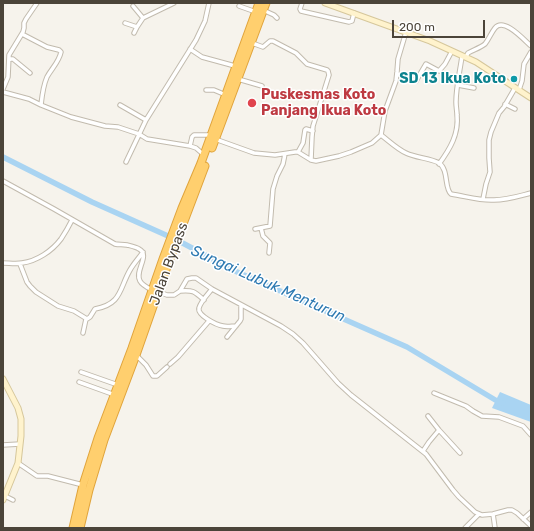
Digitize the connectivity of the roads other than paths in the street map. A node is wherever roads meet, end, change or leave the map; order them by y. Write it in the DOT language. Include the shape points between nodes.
graph roads {
  1 [pos="37,3"];
  2 [pos="174,3"];
  3 [pos="209,3"];
  4 [pos="259,3"];
  5 [pos="302,3"];
  6 [pos="325,3"];
  7 [pos="133,6"];
  8 [pos="239,6"];
  9 [pos="265,6"];
  10 [pos="256,12"];
  11 [pos="354,13"];
  12 [pos="143,18"];
  13 [pos="277,18"];
  14 [pos="125,22"];
  15 [pos="137,27"];
  16 [pos="406,32"];
  17 [pos="134,33"];
  18 [pos="22,34"];
  19 [pos="252,42"];
  20 [pos="531,46"];
  21 [pos="190,49"];
  22 [pos="452,51"];
  23 [pos="531,53"];
  24 [pos="464,57"];
  25 [pos="9,60"];
  26 [pos="236,66"];
  27 [pos="30,73"];
  28 [pos="397,74"];
  29 [pos="238,79"];
  30 [pos="458,85"];
  31 [pos="262,86"];
  32 [pos="3,88"];
  33 [pos="474,88"];
  34 [pos="517,89"];
  35 [pos="206,90"];
  36 [pos="3,92"];
  37 [pos="228,96"];
  38 [pos="531,98"];
  39 [pos="505,104"];
  40 [pos="120,105"];
  41 [pos="40,106"];
  42 [pos="515,109"];
  43 [pos="146,120"];
  44 [pos="313,131"];
  45 [pos="139,134"];
  46 [pos="381,135"];
  47 [pos="213,137"];
  48 [pos="190,146"];
  49 [pos="298,152"];
  50 [pos="285,154"];
  51 [pos="204,155"];
  52 [pos="311,160"];
  53 [pos="126,162"];
  54 [pos="440,164"];
  55 [pos="3,181"];
  56 [pos="531,193"];
  57 [pos="483,199"];
  58 [pos="185,209"];
  59 [pos="72,220"];
  60 [pos="261,228"];
  61 [pos="255,229"];
  62 [pos="143,252"];
  63 [pos="269,253"];
  64 [pos="3,263"];
  65 [pos="20,264"];
  66 [pos="212,289"];
  67 [pos="155,291"];
  68 [pos="180,291"];
  69 [pos="204,300"];
  70 [pos="241,305"];
  71 [pos="86,318"];
  72 [pos="209,320"];
  73 [pos="236,326"];
  74 [pos="83,333"];
  75 [pos="227,337"];
  76 [pos="136,355"];
  77 [pos="170,364"];
  78 [pos="167,367"];
  79 [pos="81,372"];
  80 [pos="3,380"];
  81 [pos="79,382"];
  82 [pos="118,385"];
  83 [pos="434,393"];
  84 [pos="115,395"];
  85 [pos="428,416"];
  86 [pos="439,430"];
  87 [pos="531,435"];
  88 [pos="101,439"];
  89 [pos="20,444"];
  90 [pos="3,445"];
  91 [pos="423,451"];
  92 [pos="460,453"];
  93 [pos="18,463"];
  94 [pos="84,485"];
  95 [pos="4,498"];
  96 [pos="13,500"];
  97 [pos="531,512"];
  98 [pos="479,514"];
  99 [pos="492,514"];
  100 [pos="523,519"];
  101 [pos="531,526"];
  102 [pos="73,528"];
  103 [pos="80,528"];
  104 [pos="465,528"];
  105 [pos="495,528"];
  1 -- 18 [label="street" via="24,23"];
  2 -- 12 [label="street"];
  3 -- 21 [label="street" via="206,21"];
  4 -- 10 [label="highway, Jalan Bypass"];
  5 -- 11 [label="street" via="301,11 349,22 352,21"];
  6 -- 11 [label="street"];
  7 -- 12 [label="street"];
  8 -- 10 [label="street"];
  9 -- 13 [label="street"];
  9 -- 19 [label="highway, Jalan Bypass"];
  10 -- 26 [label="highway, Jalan Bypass"];
  11 -- 16 [label="street"];
  12 -- 15 [label="street"];
  14 -- 15 [label="street"];
  15 -- 17 [label="street"];
  16 -- 22 [label="street"];
  16 -- 28 [label="street"];
  18 -- 25 [label="street" via="10,53"];
  18 -- 41 [label="street" via="61,53 44,87"];
  19 -- 29 [label="highway, Jalan Bypass"];
  19 -- 44 [label="street" via="263,47 273,41 296,53 307,64 328,71"];
  20 -- 24 [label="street" via="513,30 501,25 496,27 485,44"];
  21 -- 26 [label="street" via="202,57"];
  21 -- 43 [label="street"];
  22 -- 24 [label="street"];
  22 -- 28 [label="street" via="439,71 426,64 416,81"];
  23 -- 34 [label="street" via="524,64 522,81"];
  24 -- 30 [label="street"];
  24 -- 34 [label="street" via="487,68"];
  25 -- 27 [label="street" via="13,59"];
  25 -- 32 [label="street" via="8,77"];
  26 -- 37 [label="highway, Jalan Bypass"];
  28 -- 46 [label="street" via="385,111"];
  29 -- 31 [label="street"];
  29 -- 37 [label="highway, Jalan Bypass"];
  30 -- 33 [label="street"];
  30 -- 54 [label="street" via="456,131"];
  34 -- 38 [label="street"];
  34 -- 39 [label="street"];
  35 -- 37 [label="street" via="214,90"];
  36 -- 41 [label="street" via="29,99"];
  37 -- 47 [label="highway, Jalan Bypass"];
  39 -- 42 [label="street"];
  39 -- 57 [label="street" via="490,135 490,172"];
  40 -- 43 [label="street"];
  41 -- 45 [label="street"];
  43 -- 45 [label="street"];
  44 -- 49 [label="street" via="305,130"];
  44 -- 52 [label="street"];
  45 -- 48 [label="street" via="151,140"];
  45 -- 53 [label="street"];
  46 -- 52 [label="street" via="371,144 351,152 322,160"];
  46 -- 54 [label="street" via="405,153"];
  47 -- 48 [label="street" via="194,134"];
  47 -- 50 [label="street" via="254,153"];
  47 -- 51 [label="highway, Jalan Bypass"];
  47 -- 58 [label="highway, Jalan Bypass"];
  48 -- 51 [label="street"];
  49 -- 50 [label="street"];
  49 -- 52 [label="street"];
  50 -- 60 [label="street" via="273,189 270,225"];
  51 -- 58 [label="highway, Jalan Bypass"];
  54 -- 57 [label="street" via="449,193"];
  55 -- 59 [label="street"];
  56 -- 57 [label="street" via="495,200"];
  58 -- 67 [label="highway, Jalan Bypass"];
  59 -- 62 [label="street" via="115,244 128,245"];
  59 -- 65 [label="street" via="61,240 53,248 40,257"];
  60 -- 61 [label="street"];
  60 -- 63 [label="street" via="263,236 270,243"];
  62 -- 67 [label="street" via="138,277 140,282"];
  62 -- 71 [label="street" via="116,299 108,306 96,309"];
  64 -- 65 [label="street"];
  65 -- 71 [label="street" via="27,282 36,292 58,306"];
  66 -- 68 [label="street" via="192,278 185,281"];
  66 -- 69 [label="street"];
  66 -- 70 [label="street"];
  67 -- 68 [label="street" via="167,295 174,295"];
  67 -- 76 [label="highway, Jalan Bypass"];
  67 -- 82 [label="highway, Jalan Bypass"];
  68 -- 69 [label="street" via="191,290"];
  69 -- 72 [label="street" via="199,310"];
  70 -- 73 [label="street" via="241,319"];
  70 -- 91 [label="street" via="293,334 351,395"];
  71 -- 74 [label="street"];
  72 -- 73 [label="street" via="222,326"];
  72 -- 77 [label="street"];
  73 -- 75 [label="street"];
  76 -- 78 [label="street" via="153,376 157,376"];
  76 -- 88 [label="highway, Jalan Bypass"];
  79 -- 82 [label="street"];
  80 -- 89 [label="street" via="20,414"];
  81 -- 84 [label="street"];
  82 -- 84 [label="highway, Jalan Bypass"];
  83 -- 87 [label="street" via="466,406 482,416 499,417 523,426"];
  84 -- 88 [label="highway, Jalan Bypass"];
  85 -- 86 [label="street"];
  86 -- 91 [label="street"];
  86 -- 92 [label="street"];
  88 -- 94 [label="highway, Jalan Bypass"];
  88 -- 103 [label="highway, Jalan Bypass"];
  89 -- 90 [label="street"];
  89 -- 93 [label="street"];
  91 -- 98 [label="street" via="459,497"];
  93 -- 94 [label="street" via="37,476"];
  93 -- 95 [label="street"];
  94 -- 102 [label="highway, Jalan Bypass"];
  95 -- 96 [label="street"];
  97 -- 100 [label="street"];
  98 -- 99 [label="street"];
  98 -- 104 [label="street"];
  99 -- 100 [label="street" via="511,510"];
  99 -- 105 [label="street"];
  100 -- 101 [label="street"];
}
